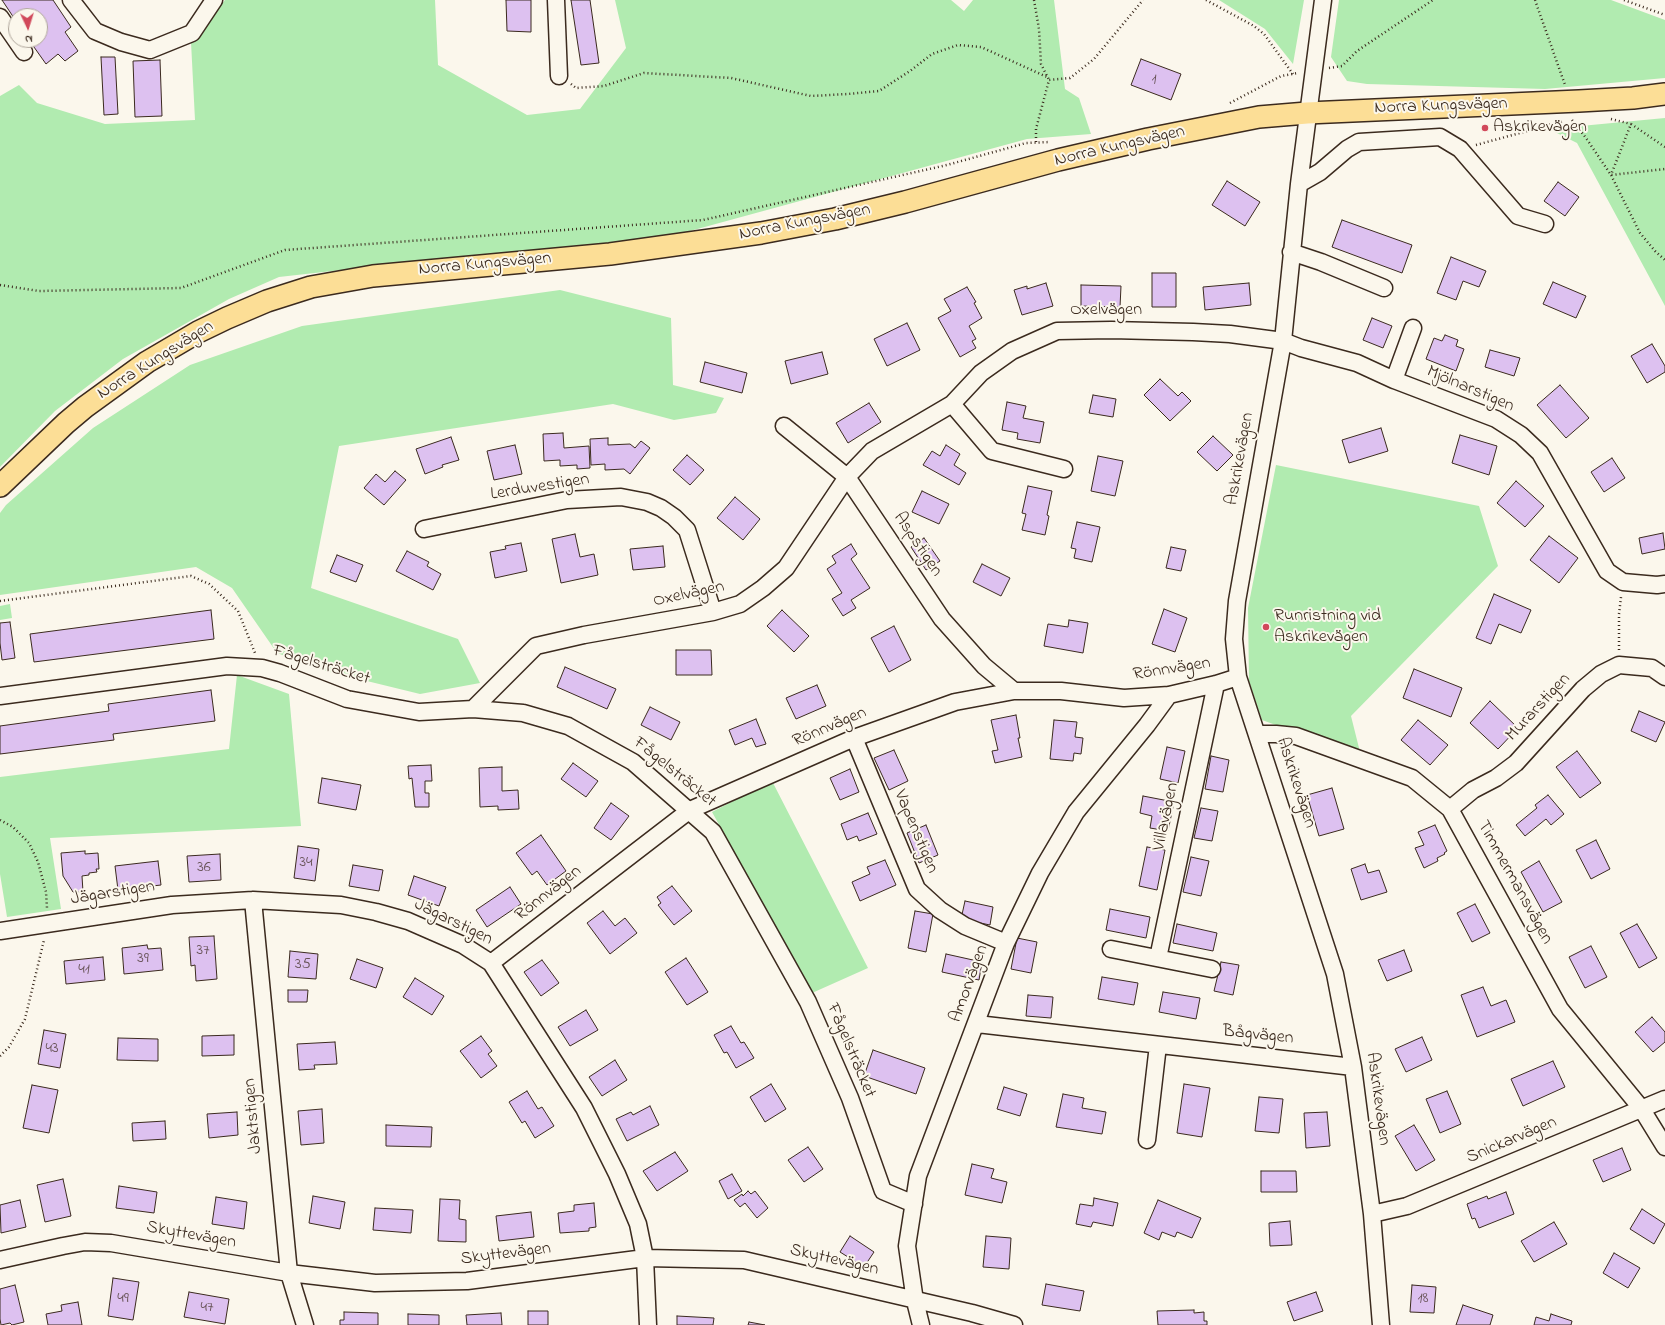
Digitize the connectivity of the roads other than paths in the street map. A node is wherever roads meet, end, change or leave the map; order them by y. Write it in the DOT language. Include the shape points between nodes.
graph roads {
  1 [pos="71,0"];
  2 [pos="214,0"];
  3 [pos="556,0"];
  4 [pos="1323,0"];
  5 [pos="0,17"];
  6 [pos="24,52"];
  7 [pos="558,76"];
  8 [pos="1665,94"];
  9 [pos="1307,112"];
  10 [pos="1299,184"];
  11 [pos="1545,224"];
  12 [pos="1291,252"];
  13 [pos="1384,288"];
  14 [pos="1413,328"];
  15 [pos="1283,341"];
  16 [pos="1394,380"];
  17 [pos="952,404"];
  18 [pos="784,426"];
  19 [pos="1064,469"];
  20 [pos="847,477"];
  21 [pos="0,486"];
  22 [pos="424,529"];
  23 [pos="1665,584"];
  24 [pos="713,612"];
  25 [pos="1238,677"];
  26 [pos="1665,677"];
  27 [pos="1216,684"];
  28 [pos="1014,691"];
  29 [pos="1169,695"];
  30 [pos="0,696"];
  31 [pos="473,709"];
  32 [pos="1257,734"];
  33 [pos="854,738"];
  34 [pos="1450,808"];
  35 [pos="690,810"];
  36 [pos="253,900"];
  37 [pos="0,931"];
  38 [pos="1006,943"];
  39 [pos="1111,949"];
  40 [pos="1158,958"];
  41 [pos="491,963"];
  42 [pos="1212,969"];
  43 [pos="976,1024"];
  44 [pos="1158,1045"];
  45 [pos="1353,1067"];
  46 [pos="1665,1098"];
  47 [pos="1641,1108"];
  48 [pos="1147,1140"];
  49 [pos="1665,1147"];
  50 [pos="914,1204"];
  51 [pos="1372,1214"];
  52 [pos="645,1258"];
  53 [pos="0,1260"];
  54 [pos="289,1273"];
  55 [pos="915,1301"];
  56 [pos="305,1325"];
  57 [pos="648,1325"];
  58 [pos="921,1325"];
  59 [pos="1014,1325"];
  60 [pos="1381,1325"];
  1 -- 2 [label="street" via="95,31 150,50 192,34"];
  3 -- 7 [label="street"];
  4 -- 9 [label="street, Askrikevägen"];
  5 -- 6 [label="street"];
  8 -- 9 [label="main road, Norra Kungsvägen" via="1528,104"];
  9 -- 10 [label="street, Askrikevägen"];
  9 -- 21 [label="main road, Norra Kungsvägen" via="1259,117 1148,139 835,219 761,233 610,254 373,276 311,287 267,301 227,318 147,362 66,422"];
  10 -- 11 [label="street" via="1320,172 1347,148 1359,142 1440,137 1460,149 1518,216"];
  10 -- 12 [label="street, Askrikevägen"];
  12 -- 13 [label="street"];
  12 -- 15 [label="street, Askrikevägen"];
  14 -- 16 [label="street"];
  15 -- 16 [label="street, Mjölnarstigen" via="1357,363"];
  15 -- 17 [label="street, Oxelvägen" via="1193,332 1057,331 1012,351 981,373"];
  15 -- 25 [label="street, Askrikevägen" via="1236,601 1234,639"];
  16 -- 23 [label="street, Mjölnarstigen" via="1496,419 1521,435 1540,453 1607,571 1623,582"];
  17 -- 19 [label="street" via="992,451"];
  17 -- 20 [label="street, Oxelvägen" via="872,451"];
  18 -- 20 [label="street, Aspstigen"];
  20 -- 24 [label="street, Oxelvägen" via="786,568 740,604"];
  20 -- 28 [label="street, Aspstigen" via="942,619 984,666"];
  22 -- 24 [label="street, Lerduvestigen" via="567,500 621,497 647,502 674,517 687,530"];
  24 -- 31 [label="street, Oxelvägen" via="536,646"];
  25 -- 27 [label="street, Rönnvägen"];
  25 -- 32 [label="street, Askrikevägen"];
  26 -- 34 [label="street, Murarstigen" via="1652,668 1619,665 1601,674 1583,689 1516,763"];
  27 -- 29 [label="street, Rönnvägen"];
  27 -- 40 [label="street, Villavägen"];
  28 -- 29 [label="street, Rönnvägen" via="1061,691 1124,698"];
  28 -- 33 [label="street, Rönnvägen" via="955,702"];
  29 -- 38 [label="street, Amorvägen" via="1148,725 1076,812 1040,873"];
  30 -- 31 [label="street, Fågelsträcket" via="227,666 262,668 347,699 419,712"];
  31 -- 35 [label="street, Fågelsträcket" via="523,713 568,726 633,762"];
  32 -- 34 [label="street, Timmermansvägen" via="1296,736 1412,778"];
  32 -- 45 [label="street, Askrikevägen" via="1335,974"];
  33 -- 35 [label="street, Rönnvägen"];
  33 -- 38 [label="street, Vapenstigen" via="917,889 940,910 959,922"];
  34 -- 47 [label="street, Timmermansvägen" via="1560,1009"];
  35 -- 41 [label="street, Rönnvägen"];
  35 -- 50 [label="street, Fågelsträcket" via="713,832 808,1002 850,1098 883,1191"];
  36 -- 37 [label="street, Jägarstigen" via="172,905"];
  36 -- 41 [label="street, Jägarstigen" via="341,905 376,912 437,933 463,945"];
  36 -- 54 [label="street, Jaktstigen"];
  38 -- 43 [label="street, Amorvägen"];
  39 -- 40 [label="street"];
  40 -- 42 [label="street"];
  41 -- 52 [label="street, Jägarstigen" via="584,1108 617,1174 638,1224"];
  43 -- 44 [label="street, Bågvägen"];
  43 -- 50 [label="street, Amorvägen" via="918,1176"];
  44 -- 45 [label="street, Bågvägen"];
  44 -- 48 [label="street"];
  45 -- 51 [label="street, Askrikevägen"];
  46 -- 47 [label="street, Snickarvägen"];
  47 -- 49 [label="street, Timmermansvägen"];
  47 -- 51 [label="street, Snickarvägen" via="1407,1206"];
  50 -- 55 [label="street, Amorvägen" via="907,1246"];
  51 -- 60 [label="street, Askrikevägen"];
  52 -- 54 [label="street, Skyttevägen" via="467,1281 375,1283"];
  52 -- 55 [label="street, Skyttevägen" via="744,1260"];
  52 -- 57 [label="street, Jägarstigen"];
  53 -- 54 [label="street, Skyttevägen" via="85,1242 111,1243"];
  54 -- 56 [label="street, Jaktstigen"];
  55 -- 58 [label="street, Amorvägen"];
  55 -- 59 [label="street, Skyttevägen"];
}
